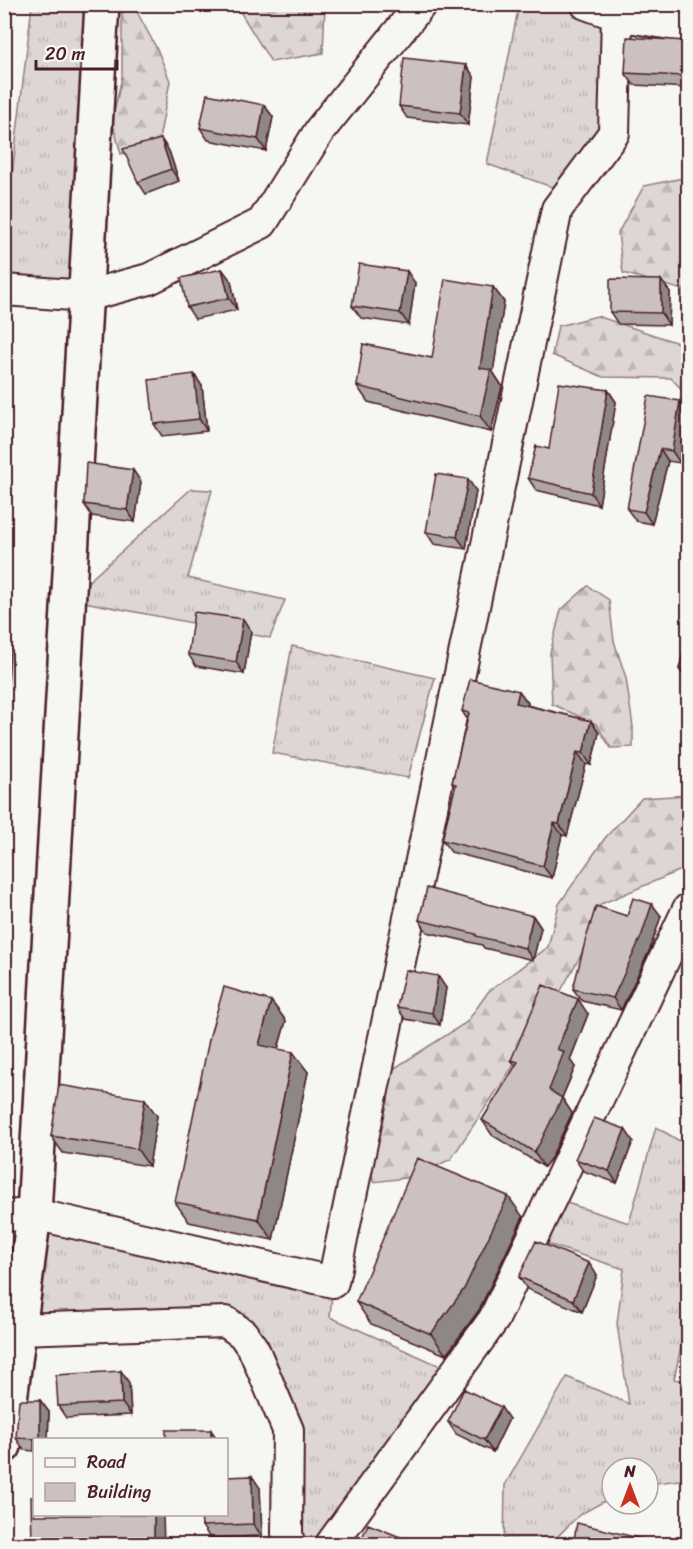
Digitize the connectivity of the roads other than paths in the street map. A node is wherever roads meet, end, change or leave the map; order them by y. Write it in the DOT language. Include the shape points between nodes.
graph roads {
  1 [pos="102,4"];
  2 [pos="420,4"];
  3 [pos="586,4"];
  4 [pos="617,15"];
  5 [pos="688,27"];
  6 [pos="4,290"];
  7 [pos="86,296"];
  8 [pos="688,909"];
  9 [pos="19,1215"];
  10 [pos="19,1329"];
  11 [pos="4,1446"];
  12 [pos="289,1545"];
  13 [pos="331,1545"];
  1 -- 7 [label="street"];
  2 -- 7 [label="street" via="320,130 262,223 149,279"];
  3 -- 4 [label="street"];
  4 -- 5 [label="street"];
  4 -- 9 [label="street" via="614,133 557,209 333,1282"];
  6 -- 7 [label="street"];
  7 -- 9 [label="street"];
  8 -- 13 [label="street" via="494,1319"];
  9 -- 10 [label="street"];
  10 -- 11 [label="street"];
  10 -- 12 [label="street" via="226,1322 243,1334 254,1350 288,1430"];
}
